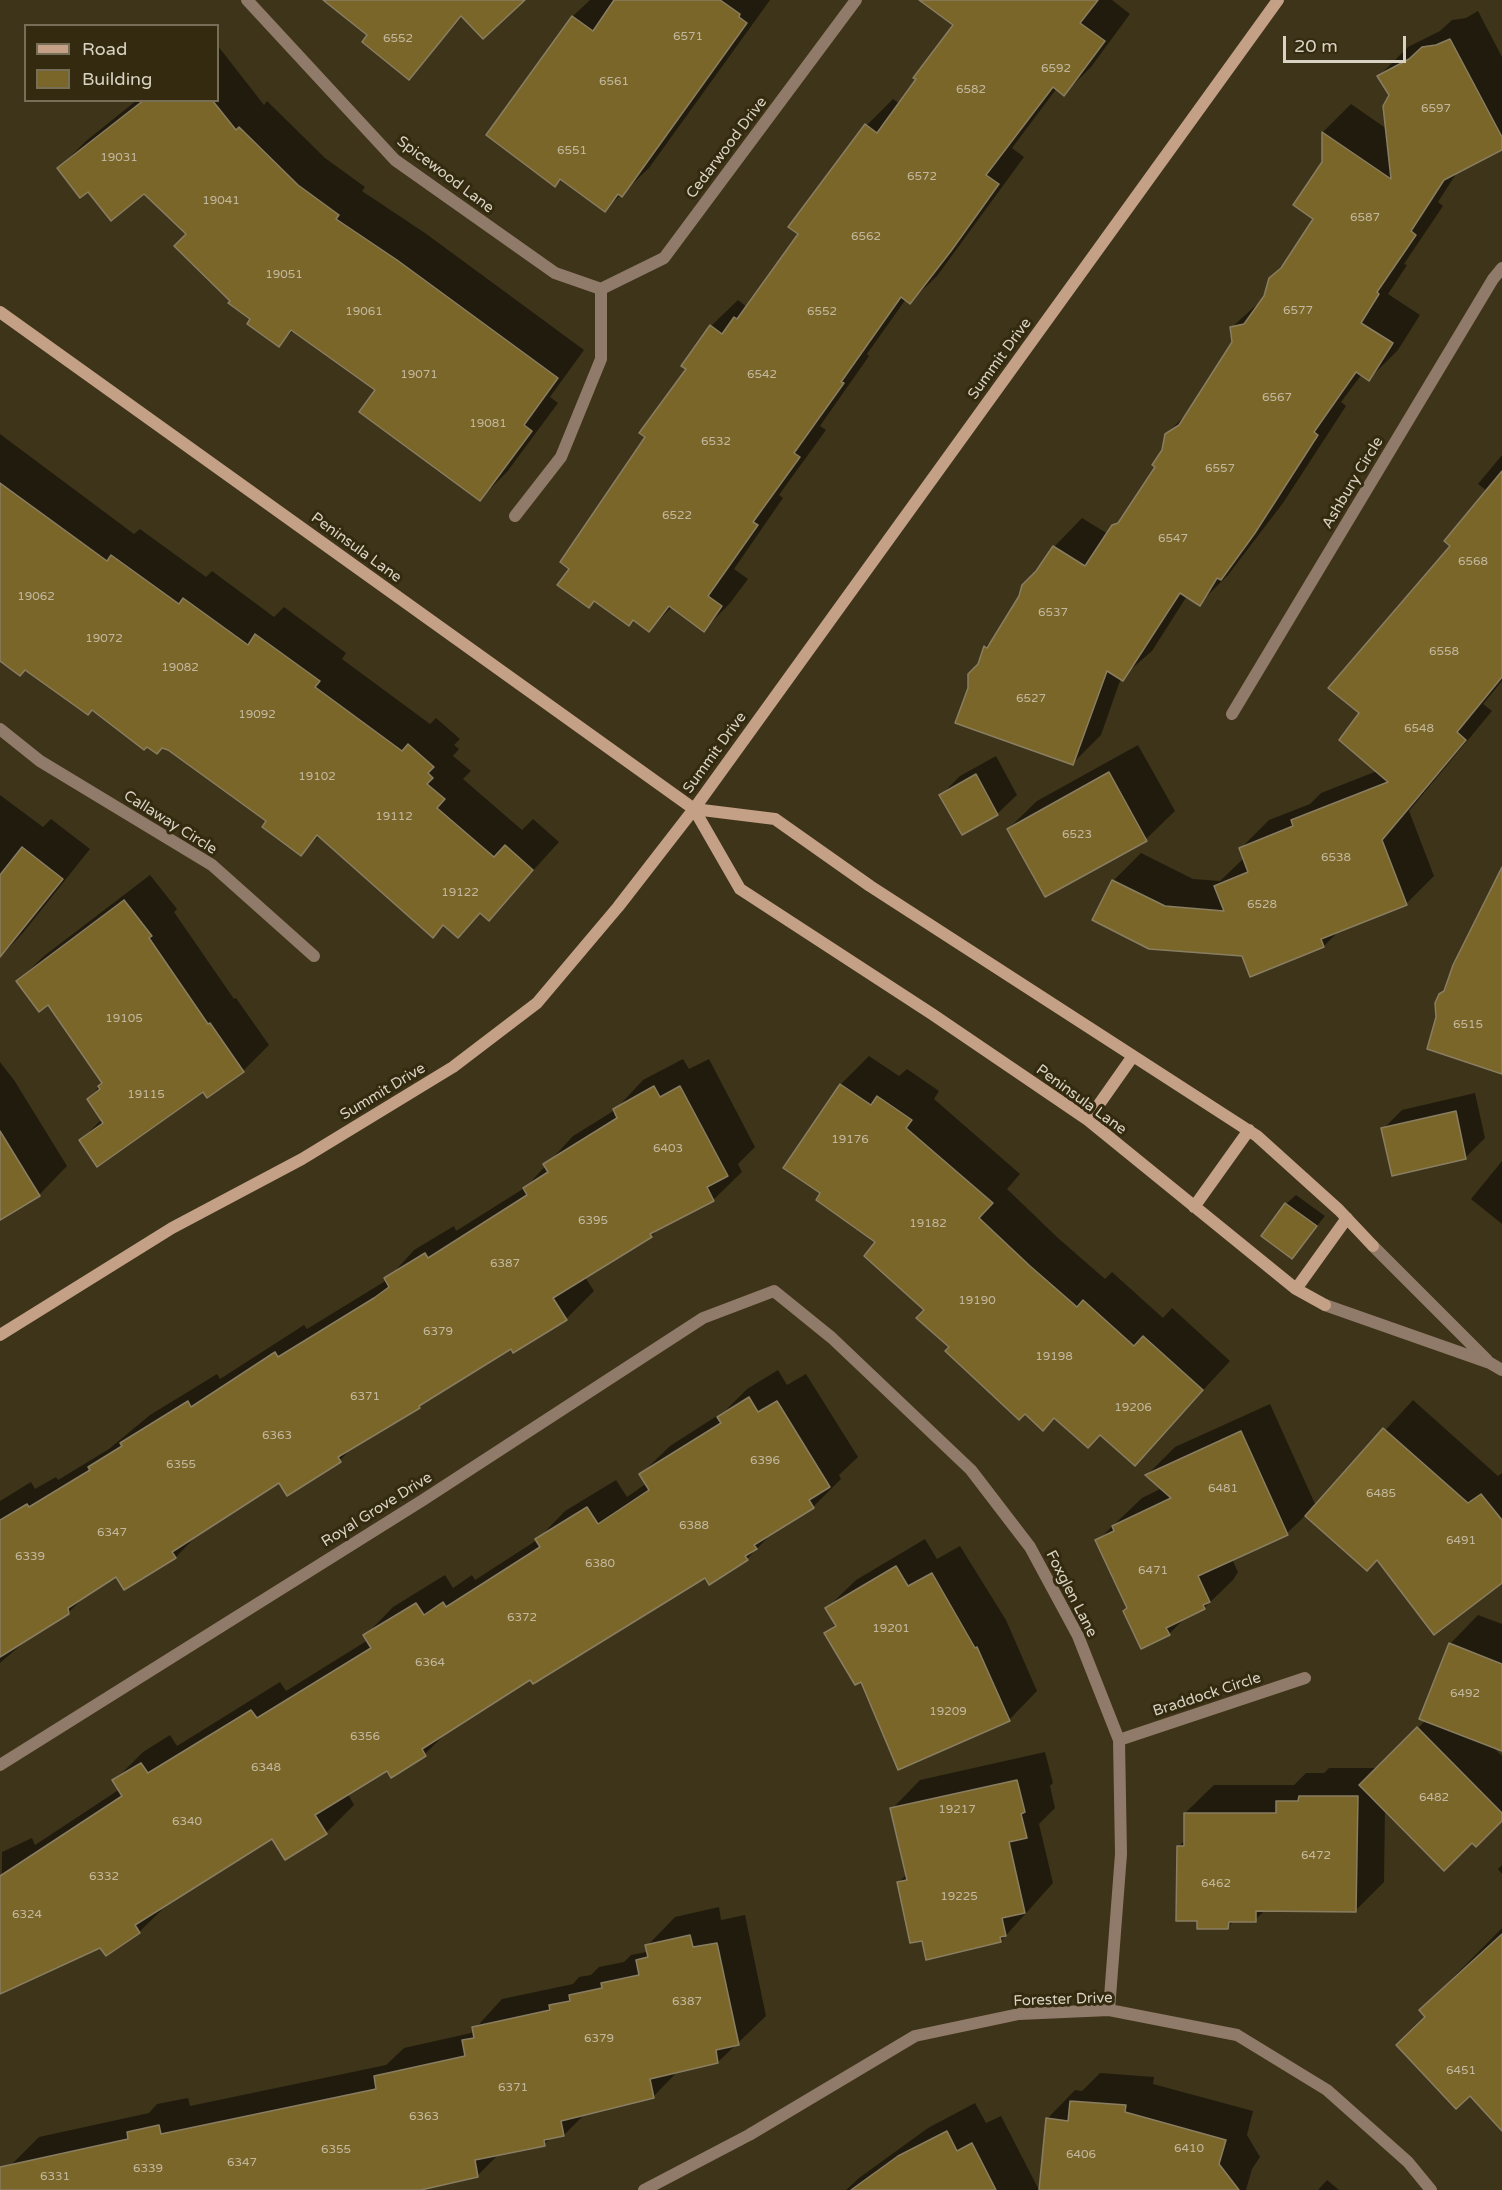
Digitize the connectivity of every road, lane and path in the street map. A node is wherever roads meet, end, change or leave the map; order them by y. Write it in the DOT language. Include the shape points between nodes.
graph roads {
  1 [pos="247,0"];
  2 [pos="856,0"];
  3 [pos="1278,0"];
  4 [pos="1502,268"];
  5 [pos="601,289"];
  6 [pos="0,312"];
  7 [pos="515,516"];
  8 [pos="1232,714"];
  9 [pos="0,729"];
  10 [pos="693,809"];
  11 [pos="314,957"];
  12 [pos="1133,1056"];
  13 [pos="1088,1120"];
  14 [pos="1249,1130"];
  15 [pos="1194,1207"];
  16 [pos="1347,1218"];
  17 [pos="1296,1289"];
  18 [pos="774,1291"];
  19 [pos="0,1335"];
  20 [pos="1490,1363"];
  21 [pos="1502,1370"];
  22 [pos="1305,1678"];
  23 [pos="1119,1740"];
  24 [pos="0,1765"];
  25 [pos="1109,2010"];
  26 [pos="644,2190"];
  27 [pos="1431,2190"];
  1 -- 5 [label="street, Spicewood Lane" via="395,160 555,273"];
  2 -- 5 [label="street, Cedarwood Drive" via="664,258"];
  3 -- 10 [label="street, Summit Drive"];
  4 -- 8 [label="street, Ashbury Circle"];
  5 -- 7 [label="street" via="600,359 561,457"];
  6 -- 10 [label="street, Peninsula Lane"];
  9 -- 11 [label="street, Callaway Circle" via="40,761 212,865"];
  10 -- 12 [label="street, Peninsula Lane" via="775,819 870,886"];
  10 -- 13 [label="street, Peninsula Lane" via="740,889"];
  10 -- 19 [label="street, Summit Drive" via="537,1003 462,1060 302,1159 172,1228"];
  12 -- 13 [label="street"];
  12 -- 14 [label="street, Peninsula Lane"];
  13 -- 15 [label="street, Peninsula Lane"];
  14 -- 15 [label="street"];
  14 -- 16 [label="street, Peninsula Lane"];
  15 -- 17 [label="street, Peninsula Lane"];
  16 -- 17 [label="street"];
  16 -- 20 [label="street, Peninsula Lane"];
  17 -- 20 [label="street, Peninsula Lane" via="1325,1305"];
  18 -- 23 [label="street, Foxglen Lane" via="832,1338 964,1463 1030,1546 1078,1636"];
  18 -- 24 [label="street, Royal Grove Drive" via="703,1318 423,1500"];
  20 -- 21 [label="street, Peninsula Lane"];
  22 -- 23 [label="street, Braddock Circle"];
  23 -- 25 [label="street, Foxglen Lane" via="1121,1854"];
  25 -- 26 [label="street, Forester Drive" via="1019,2014 915,2036 749,2134"];
  25 -- 27 [label="street, Forester Drive" via="1237,2035 1327,2090 1408,2162"];
}
